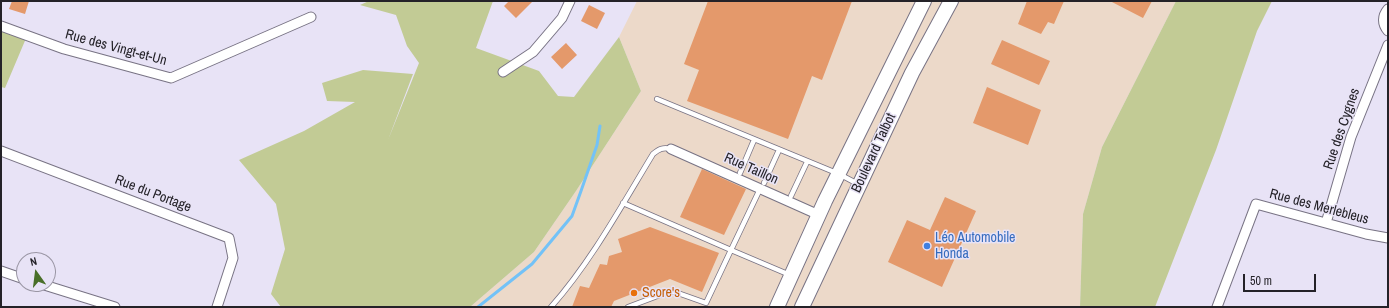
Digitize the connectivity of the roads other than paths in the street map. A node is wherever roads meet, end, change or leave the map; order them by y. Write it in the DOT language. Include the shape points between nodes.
graph roads {
  1 [pos="570,1"];
  2 [pos="924,1"];
  3 [pos="952,1"];
  4 [pos="1388,9"];
  5 [pos="311,17"];
  6 [pos="1,26"];
  7 [pos="1388,30"];
  8 [pos="1388,45"];
  9 [pos="503,72"];
  10 [pos="657,99"];
  11 [pos="754,140"];
  12 [pos="671,149"];
  13 [pos="779,150"];
  14 [pos="1,151"];
  15 [pos="807,162"];
  16 [pos="740,173"];
  17 [pos="839,174"];
  18 [pos="859,185"];
  19 [pos="762,186"];
  20 [pos="791,196"];
  21 [pos="623,204"];
  22 [pos="819,215"];
  23 [pos="1326,224"];
  24 [pos="1388,238"];
  25 [pos="730,250"];
  26 [pos="1,271"];
  27 [pos="16,276"];
  28 [pos="791,276"];
  29 [pos="56,289"];
  30 [pos="115,307"];
  31 [pos="217,307"];
  32 [pos="551,307"];
  33 [pos="628,307"];
  34 [pos="777,307"];
  35 [pos="802,307"];
  36 [pos="1217,307"];
  1 -- 9 [label="street" via="562,18 533,52"];
  2 -- 17 [label="main road, Boulevard Talbot"];
  3 -- 18 [label="main road, Boulevard Talbot" via="912,73"];
  4 -- 7 [label="street" via="1383,19"];
  5 -- 6 [label="street, Rue des Vingt-et-Un" via="172,78 64,50"];
  8 -- 23 [label="street, Rue des Cygnes" via="1351,137"];
  10 -- 11 [label="lane"];
  11 -- 13 [label="lane"];
  11 -- 16 [label="lane"];
  12 -- 19 [label="street, Rue Taillon"];
  12 -- 21 [label="lane" via="659,149 653,154"];
  13 -- 15 [label="lane"];
  13 -- 19 [label="lane"];
  14 -- 31 [label="street, Rue du Portage" via="229,238 233,258"];
  15 -- 17 [label="lane"];
  15 -- 20 [label="lane"];
  17 -- 18 [label="lane"];
  17 -- 22 [label="main road, Boulevard Talbot"];
  18 -- 35 [label="main road, Boulevard Talbot"];
  19 -- 22 [label="street, Rue Taillon"];
  19 -- 25 [label="lane"];
  21 -- 25 [label="lane"];
  21 -- 32 [label="lane" via="600,241"];
  22 -- 28 [label="main road, Boulevard Talbot"];
  23 -- 24 [label="street, Rue des Merlebleus"];
  23 -- 36 [label="street, Rue des Merlebleus" via="1256,204"];
  25 -- 28 [label="lane"];
  25 -- 33 [label="lane" via="706,303 668,292"];
  26 -- 27 [label="street"];
  28 -- 34 [label="main road, Boulevard Talbot"];
  29 -- 30 [label="street"];
}
